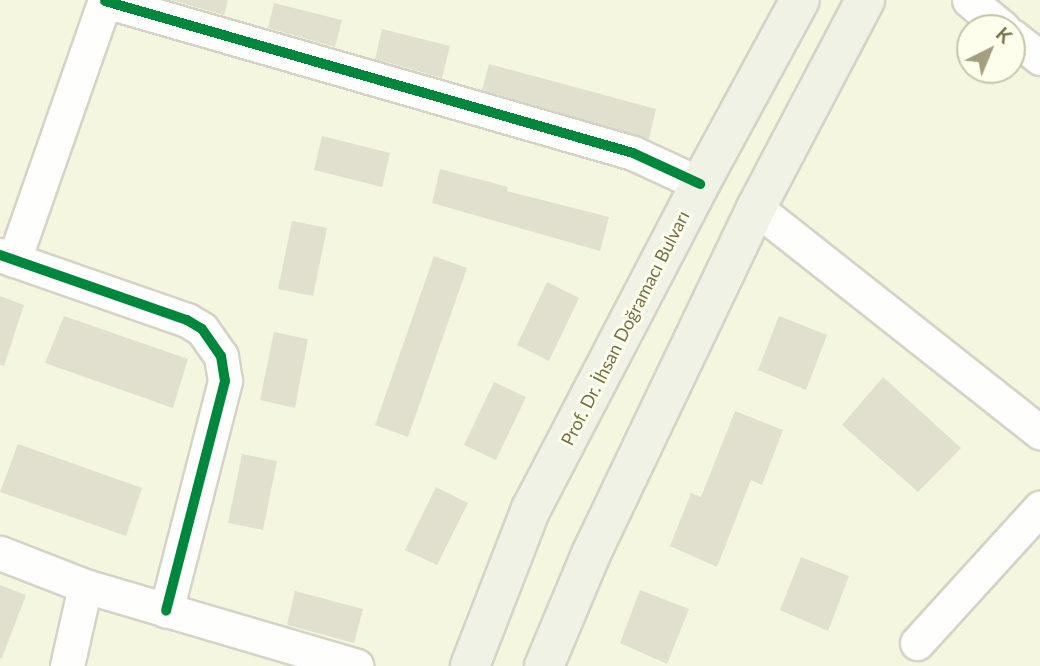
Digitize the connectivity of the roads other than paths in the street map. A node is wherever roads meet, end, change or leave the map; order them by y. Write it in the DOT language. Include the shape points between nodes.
graph roads {
  1 [pos="105,0"];
  2 [pos="800,0"];
  3 [pos="864,0"];
  4 [pos="969,0"];
  5 [pos="986,14"];
  6 [pos="1026,47"];
  7 [pos="1040,58"];
  8 [pos="700,184"];
  9 [pos="757,208"];
  10 [pos="7,258"];
  11 [pos="1040,432"];
  12 [pos="1040,508"];
  13 [pos="0,553"];
  14 [pos="85,586"];
  15 [pos="166,611"];
  16 [pos="917,643"];
  17 [pos="67,666"];
  18 [pos="356,666"];
  19 [pos="470,666"];
  20 [pos="544,666"];
  1 -- 8 [label="street" via="633,153"];
  1 -- 10 [label="street"];
  2 -- 8 [label="main road, Prof. Dr. İhsan Doğramacı Bulvarı"];
  3 -- 9 [label="main road"];
  4 -- 5 [label="street"];
  6 -- 7 [label="street"];
  8 -- 19 [label="main road, Prof. Dr. İhsan Doğramacı Bulvarı" via="531,509"];
  9 -- 11 [label="street"];
  9 -- 20 [label="main road" via="592,554"];
  10 -- 15 [label="street" via="187,320 202,330 221,356 225,381"];
  12 -- 16 [label="street"];
  13 -- 14 [label="street"];
  14 -- 15 [label="street"];
  14 -- 17 [label="street"];
  15 -- 18 [label="street"];
}
